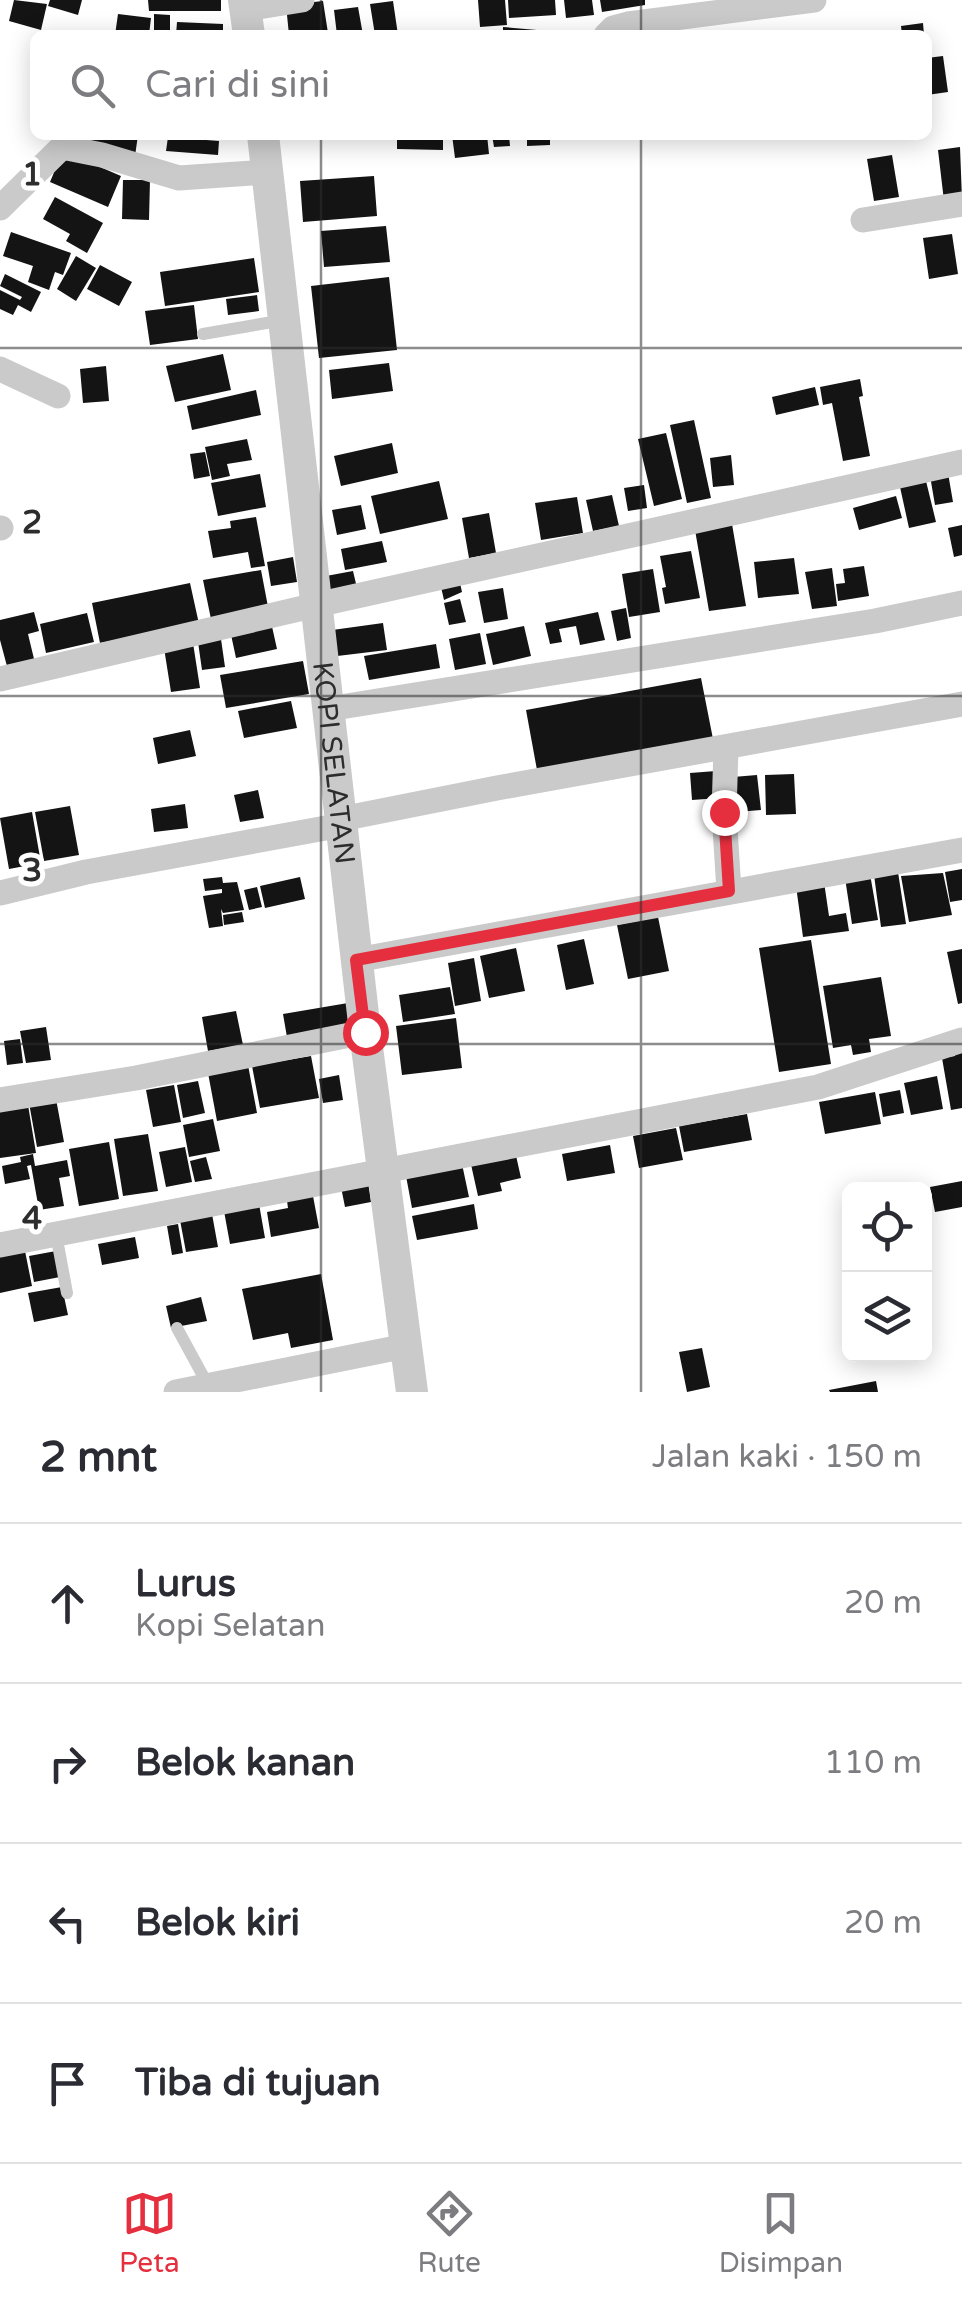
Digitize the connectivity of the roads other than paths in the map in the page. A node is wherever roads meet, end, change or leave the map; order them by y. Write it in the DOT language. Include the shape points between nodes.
graph roads {
  1 [pos="302,0"];
  2 [pos="814,0"];
  3 [pos="246,15"];
  4 [pos="610,30"];
  5 [pos="264,140"];
  6 [pos="267,172"];
  7 [pos="962,204"];
  8 [pos="0,208"];
  9 [pos="863,220"];
  10 [pos="284,320"];
  11 [pos="203,334"];
  12 [pos="0,369"];
  13 [pos="58,396"];
  14 [pos="962,462"];
  15 [pos="962,604"];
  16 [pos="316,605"];
  17 [pos="0,680"];
  18 [pos="962,704"];
  19 [pos="328,709"];
  20 [pos="726,748"];
  21 [pos="341,822"];
  22 [pos="962,850"];
  23 [pos="729,891"];
  24 [pos="0,893"];
  25 [pos="356,960"];
  26 [pos="365,1032"];
  27 [pos="962,1040"];
  28 [pos="0,1100"];
  29 [pos="383,1171"];
  30 [pos="56,1234"];
  31 [pos="0,1245"];
  32 [pos="68,1293"];
  33 [pos="177,1328"];
  34 [pos="406,1346"];
  35 [pos="208,1385"];
  36 [pos="176,1392"];
  37 [pos="412,1392"];
  1 -- 3 [label="street"];
  2 -- 4 [label="street"];
  5 -- 6 [label="street, KOPI SELATAN"];
  6 -- 8 [label="street" via="179,178 62,148"];
  6 -- 10 [label="street, KOPI SELATAN"];
  7 -- 9 [label="street"];
  10 -- 11 [label="lane"];
  10 -- 16 [label="street, KOPI SELATAN"];
  12 -- 13 [label="street"];
  14 -- 16 [label="street"];
  15 -- 19 [label="street"];
  16 -- 17 [label="street"];
  16 -- 19 [label="street, KOPI SELATAN"];
  18 -- 20 [label="street"];
  19 -- 21 [label="street, KOPI SELATAN"];
  20 -- 21 [label="street"];
  20 -- 23 [label="street"];
  21 -- 24 [label="street"];
  21 -- 25 [label="street, KOPI SELATAN"];
  22 -- 23 [label="street"];
  23 -- 25 [label="street"];
  25 -- 26 [label="street, KOPI SELATAN"];
  26 -- 28 [label="street"];
  26 -- 29 [label="street, KOPI SELATAN"];
  27 -- 29 [label="street" via="818,1086"];
  29 -- 30 [label="street"];
  29 -- 34 [label="street, KOPI SELATAN"];
  30 -- 31 [label="street"];
  30 -- 32 [label="lane"];
  33 -- 35 [label="lane"];
  34 -- 35 [label="street"];
  34 -- 37 [label="street, KOPI SELATAN"];
  35 -- 36 [label="street"];
}
